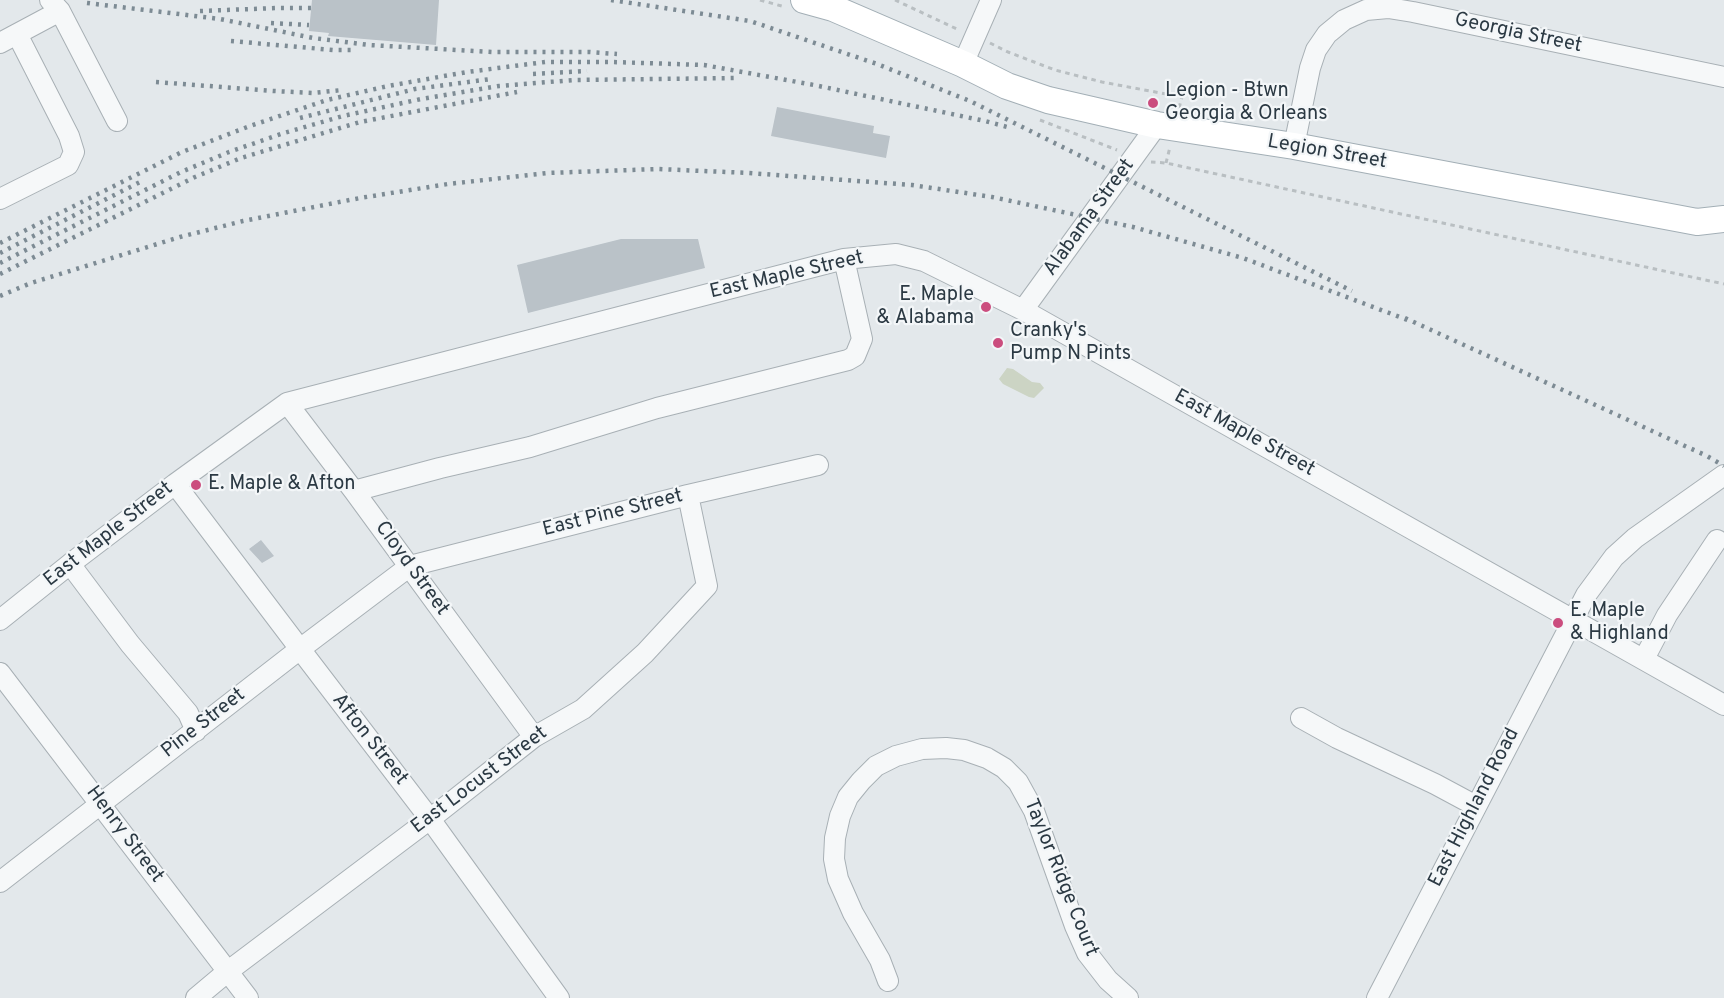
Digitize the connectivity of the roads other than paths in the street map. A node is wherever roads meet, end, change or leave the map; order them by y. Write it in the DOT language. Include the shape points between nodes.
graph roads {
  1 [pos="804,0"];
  2 [pos="991,0"];
  3 [pos="55,6"];
  4 [pos="9,39"];
  5 [pos="963,64"];
  6 [pos="1724,77"];
  7 [pos="117,121"];
  8 [pos="1166,126"];
  9 [pos="1294,146"];
  10 [pos="0,199"];
  11 [pos="1724,219"];
  12 [pos="844,259"];
  13 [pos="1023,310"];
  14 [pos="287,403"];
  15 [pos="818,465"];
  16 [pos="1724,475"];
  17 [pos="175,484"];
  18 [pos="354,491"];
  19 [pos="688,495"];
  20 [pos="1718,540"];
  21 [pos="70,564"];
  22 [pos="410,566"];
  23 [pos="1573,618"];
  24 [pos="0,620"];
  25 [pos="300,650"];
  26 [pos="1644,659"];
  27 [pos="0,674"];
  28 [pos="1724,705"];
  29 [pos="1301,718"];
  30 [pos="196,730"];
  31 [pos="534,737"];
  32 [pos="101,804"];
  33 [pos="1476,806"];
  34 [pos="430,819"];
  35 [pos="0,882"];
  36 [pos="227,972"];
  37 [pos="888,981"];
  38 [pos="551,994"];
  39 [pos="196,998"];
  40 [pos="248,998"];
  41 [pos="1128,998"];
  42 [pos="1377,998"];
  1 -- 5 [label="main road, Legion Street" via="833,8"];
  2 -- 5 [label="street"];
  3 -- 4 [label="street"];
  3 -- 7 [label="street"];
  4 -- 10 [label="street" via="69,136 74,153 68,165"];
  5 -- 8 [label="main road, Legion Street" via="1007,86 1048,100"];
  6 -- 9 [label="street, Georgia Street" via="1413,12 1366,10 1344,20 1327,34 1317,50"];
  8 -- 9 [label="main road, Legion Street"];
  8 -- 13 [label="street, Alabama Street"];
  9 -- 11 [label="main road, Legion Street" via="1697,222"];
  12 -- 13 [label="street, East Maple Street" via="896,254 924,261"];
  12 -- 14 [label="street, East Maple Street"];
  12 -- 18 [label="street" via="862,339 855,356 848,360"];
  13 -- 23 [label="street, East Maple Street"];
  14 -- 17 [label="street, East Maple Street"];
  14 -- 18 [label="street, Cloyd Street"];
  15 -- 19 [label="street, East Pine Street"];
  16 -- 23 [label="street, East Highland Road" via="1635,538 1597,578"];
  17 -- 21 [label="street, East Maple Street"];
  17 -- 25 [label="street, Afton Street"];
  18 -- 22 [label="street, Cloyd Street"];
  19 -- 22 [label="street, East Pine Street"];
  19 -- 31 [label="street, East Locust Street" via="707,586 645,653 583,709"];
  20 -- 26 [label="street" via="1667,615"];
  21 -- 24 [label="street, East Maple Street"];
  21 -- 30 [label="street" via="188,713"];
  22 -- 25 [label="street, Pine Street"];
  22 -- 31 [label="street, Cloyd Street"];
  23 -- 26 [label="street, East Maple Street"];
  23 -- 33 [label="street, East Highland Road"];
  25 -- 30 [label="street, Pine Street"];
  25 -- 34 [label="street, Afton Street"];
  26 -- 28 [label="street, East Maple Street"];
  27 -- 32 [label="street, Henry Street"];
  29 -- 33 [label="street"];
  30 -- 32 [label="street, Pine Street"];
  31 -- 34 [label="street, East Locust Street"];
  32 -- 35 [label="street, Pine Street"];
  32 -- 36 [label="street, Henry Street"];
  33 -- 42 [label="street, East Highland Road"];
  34 -- 36 [label="street, East Locust Street"];
  34 -- 38 [label="street, Afton Street"];
  36 -- 39 [label="street, East Locust Street"];
  36 -- 40 [label="street, Henry Street"];
  37 -- 41 [label="street, Taylor Ridge Court" via="838,879 834,859 837,827 848,797 876,766 922,749 946,748 987,758 1018,782 1034,811 1087,952"];
}
